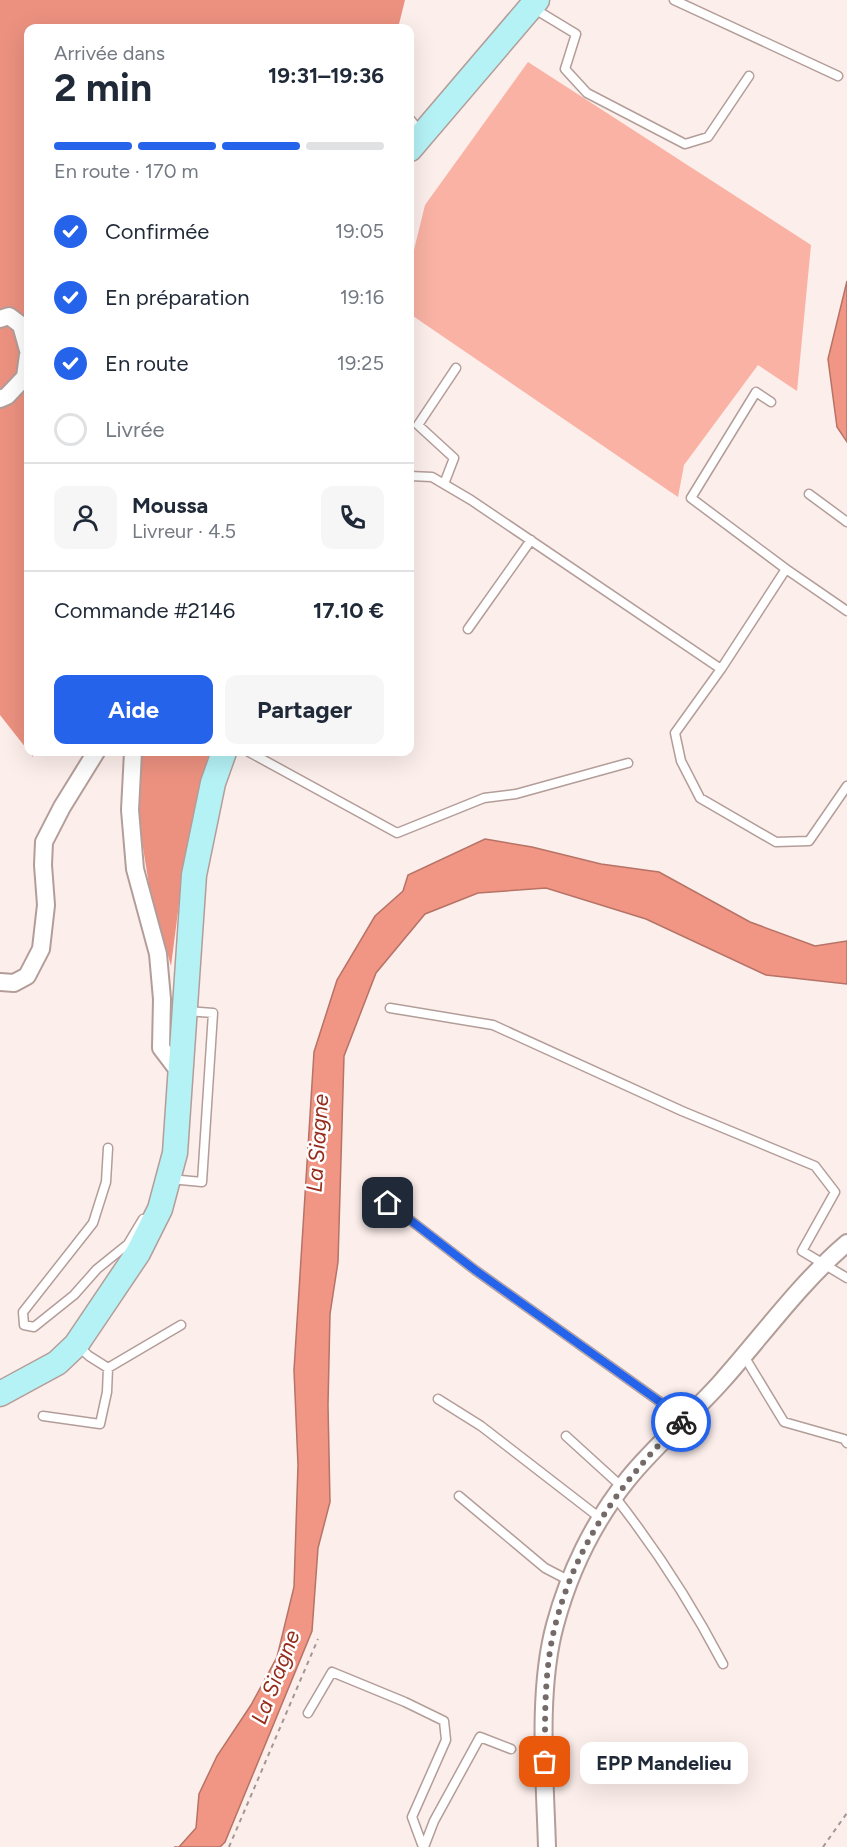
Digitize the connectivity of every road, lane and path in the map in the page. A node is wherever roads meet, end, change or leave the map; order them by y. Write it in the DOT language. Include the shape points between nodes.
graph roads {
  1 [pos="674,0"];
  2 [pos="535,4"];
  3 [pos="749,76"];
  4 [pos="838,76"];
  5 [pos="414,134"];
  6 [pos="0,319"];
  7 [pos="24,336"];
  8 [pos="456,368"];
  9 [pos="24,378"];
  10 [pos="0,399"];
  11 [pos="771,402"];
  12 [pos="414,476"];
  13 [pos="444,484"];
  14 [pos="808,494"];
  15 [pos="847,522"];
  16 [pos="531,540"];
  17 [pos="786,569"];
  18 [pos="847,611"];
  19 [pos="468,629"];
  20 [pos="721,669"];
  21 [pos="94,756"];
  22 [pos="133,756"];
  23 [pos="223,756"];
  24 [pos="256,756"];
  25 [pos="627,763"];
  26 [pos="847,786"];
  27 [pos="0,982"];
  28 [pos="390,1008"];
  29 [pos="186,1011"];
  30 [pos="180,1072"];
  31 [pos="108,1148"];
  32 [pos="168,1185"];
  33 [pos="388,1203"];
  34 [pos="847,1243"];
  35 [pos="824,1266"];
  36 [pos="847,1278"];
  37 [pos="181,1325"];
  38 [pos="76,1345"];
  39 [pos="744,1356"];
  40 [pos="108,1368"];
  41 [pos="7,1391"];
  42 [pos="438,1399"];
  43 [pos="43,1416"];
  44 [pos="684,1419"];
  45 [pos="566,1436"];
  46 [pos="847,1443"];
  47 [pos="618,1492"];
  48 [pos="459,1496"];
  49 [pos="600,1518"];
  50 [pos="570,1581"];
  51 [pos="318,1639"];
  52 [pos="723,1664"];
  53 [pos="308,1713"];
  54 [pos="511,1749"];
  55 [pos="847,1813"];
  56 [pos="229,1847"];
  57 [pos="424,1847"];
  58 [pos="547,1847"];
  59 [pos="823,1847"];
  1 -- 4 [label="lane"];
  2 -- 3 [label="lane" via="576,34 565,69 587,93 685,144 708,137"];
  2 -- 5 [label="main road"];
  6 -- 7 [label="street" via="9,316 21,325"];
  8 -- 13 [label="lane" via="418,425 454,458"];
  9 -- 10 [label="street"];
  11 -- 17 [label="lane" via="756,392 691,498"];
  12 -- 13 [label="lane" via="432,477"];
  13 -- 16 [label="lane"];
  14 -- 15 [label="lane"];
  16 -- 19 [label="lane"];
  16 -- 20 [label="lane"];
  17 -- 18 [label="lane"];
  17 -- 20 [label="lane"];
  20 -- 26 [label="lane" via="675,733 681,761 700,798 776,842 809,841"];
  21 -- 27 [label="street" via="44,842 46,905 41,949 27,975 14,983"];
  22 -- 30 [label="street" via="130,810 135,868 158,954 161,1048"];
  23 -- 29 [label="main road" via="213,783 194,875"];
  24 -- 25 [label="lane" via="397,833 484,798 516,794"];
  28 -- 35 [label="lane" via="493,1025 815,1166 836,1192 802,1251"];
  29 -- 30 [label="main road"];
  29 -- 32 [label="lane" via="213,1013 202,1182"];
  30 -- 32 [label="main road" via="175,1153"];
  31 -- 32 [label="lane" via="106,1182 93,1223 23,1312 24,1325 34,1327 128,1244 148,1209"];
  32 -- 38 [label="main road" via="138,1253"];
  33 -- 44 [label="lane"];
  34 -- 35 [label="street"];
  35 -- 36 [label="lane"];
  35 -- 39 [label="street"];
  37 -- 40 [label="lane"];
  38 -- 40 [label="lane"];
  38 -- 41 [label="main road" via="57,1364"];
  39 -- 44 [label="street"];
  39 -- 46 [label="lane" via="784,1422"];
  40 -- 43 [label="lane" via="100,1424"];
  42 -- 49 [label="lane" via="481,1426"];
  44 -- 47 [label="street"];
  45 -- 47 [label="lane"];
  47 -- 49 [label="street"];
  47 -- 52 [label="lane" via="699,1618"];
  48 -- 50 [label="lane" via="545,1568"];
  49 -- 50 [label="street"];
  50 -- 58 [label="street" via="555,1626 548,1673"];
  51 -- 56 [label="path"];
  53 -- 57 [label="lane" via="332,1672 444,1721 446,1740 412,1817"];
  54 -- 57 [label="lane" via="480,1737"];
  55 -- 59 [label="path"];
}
